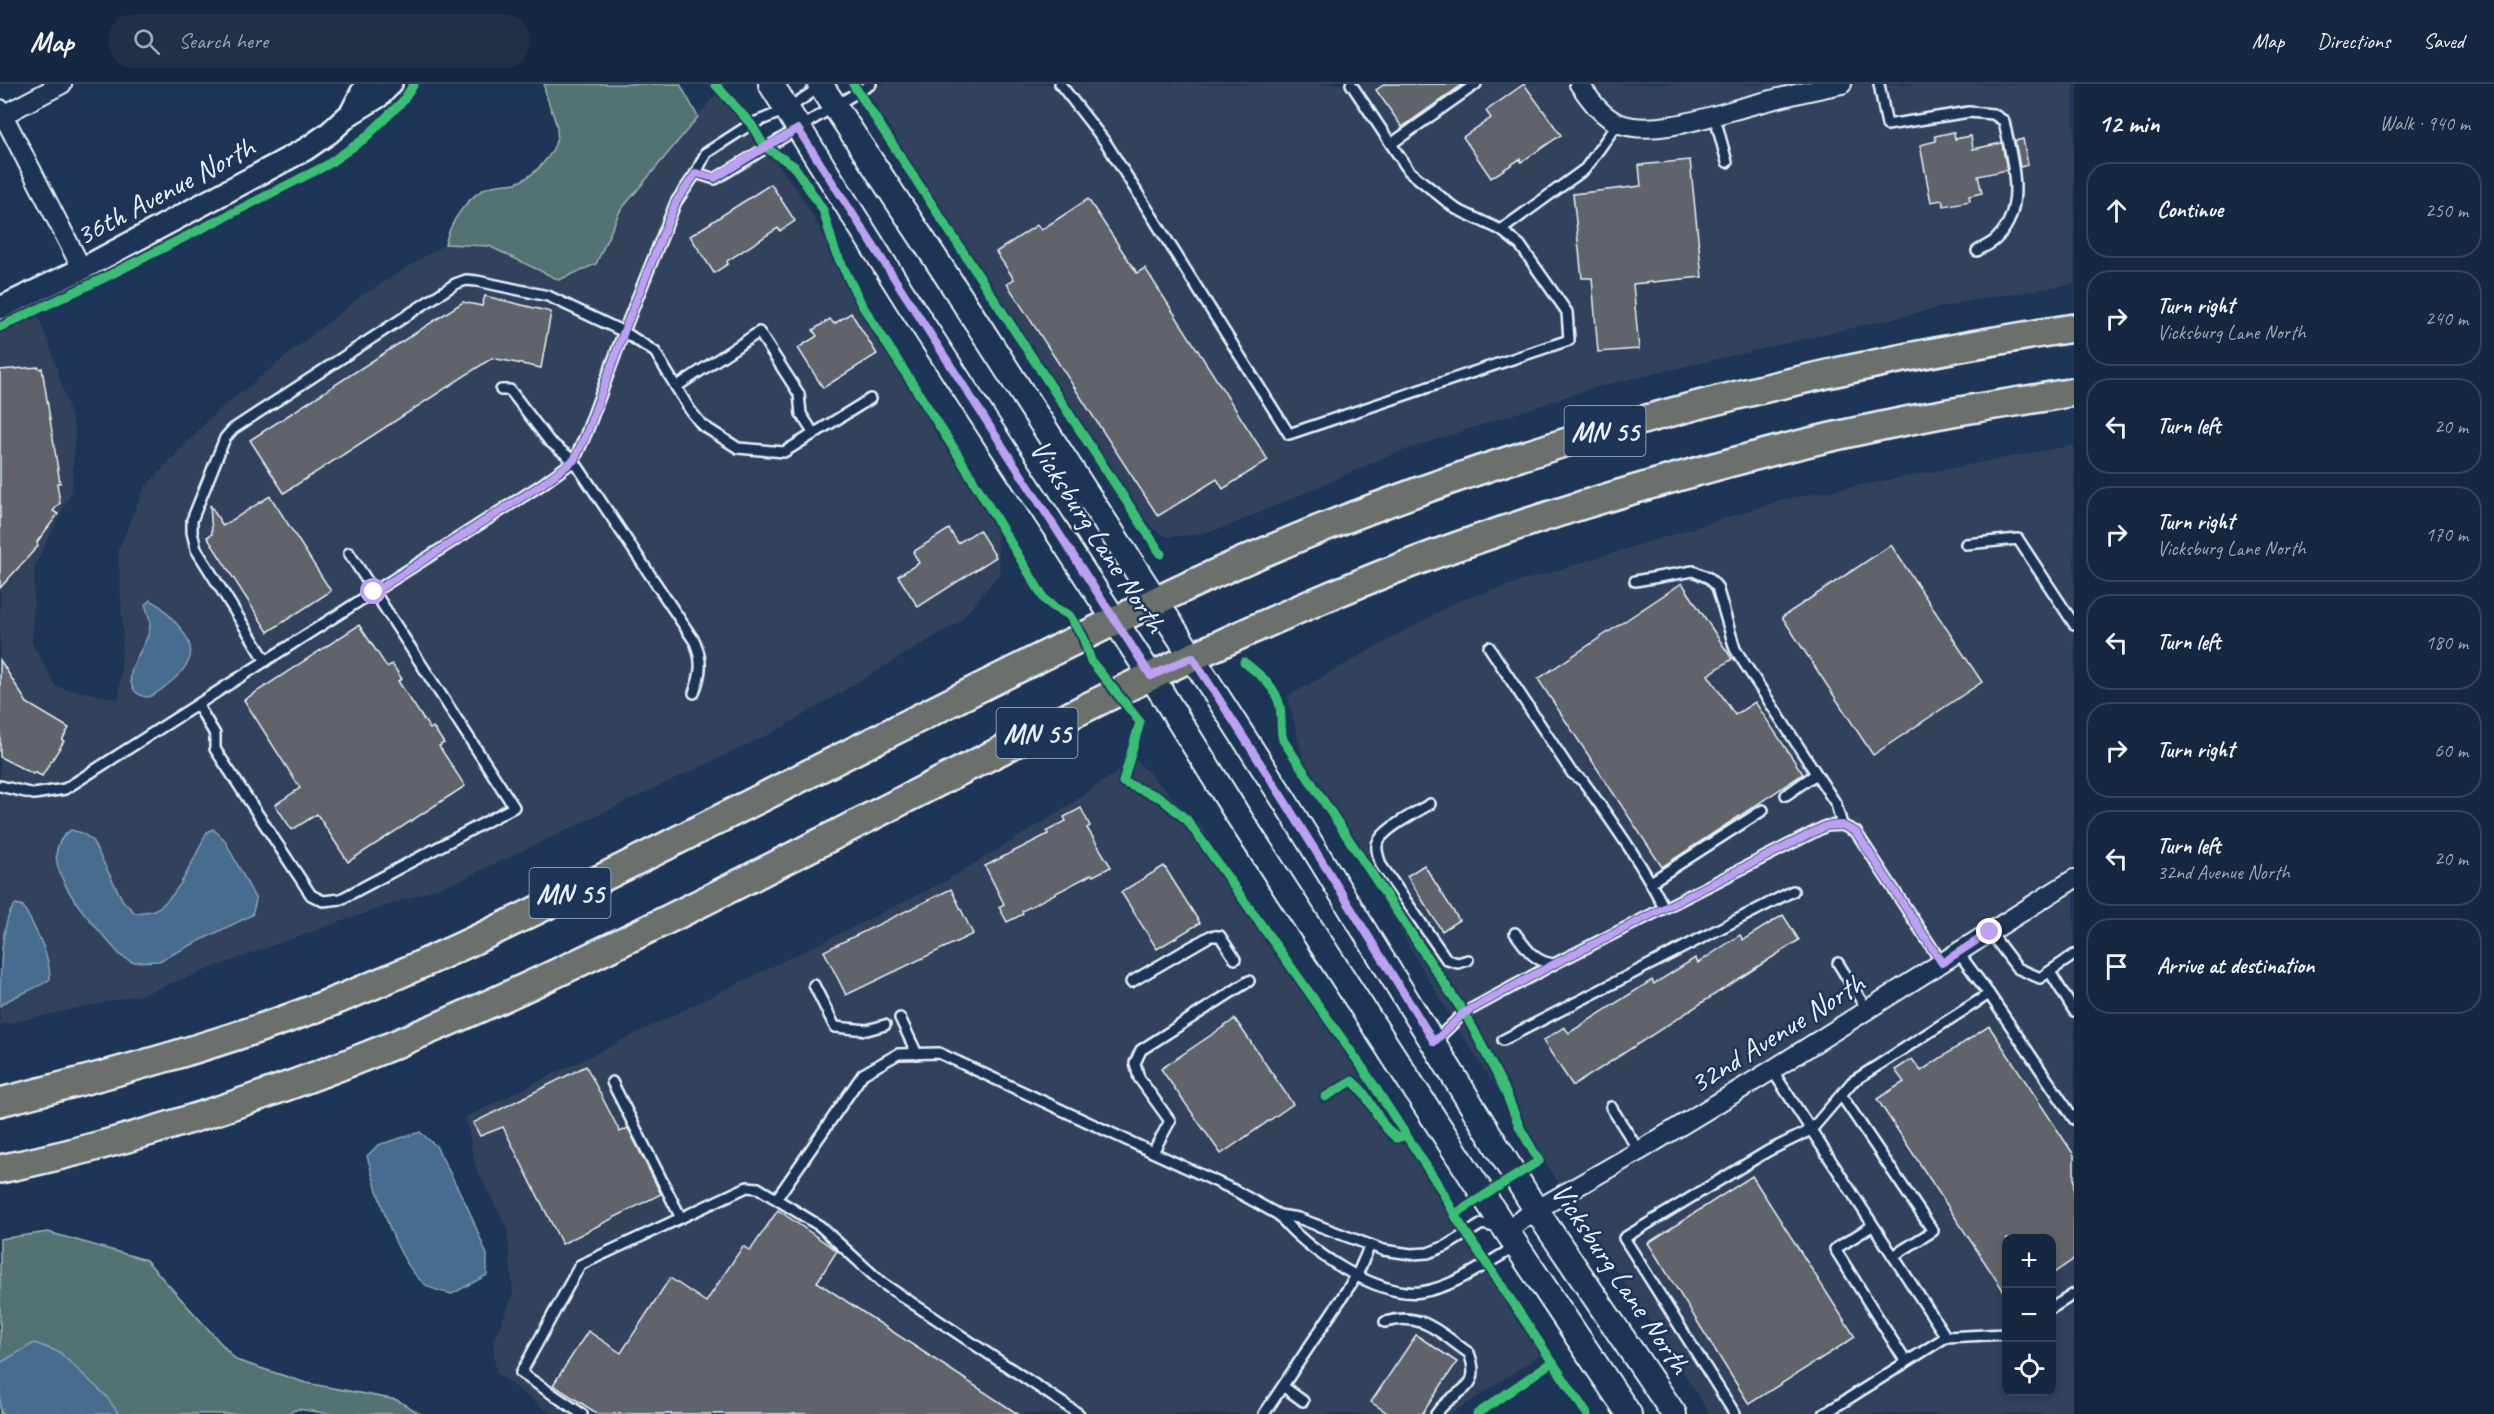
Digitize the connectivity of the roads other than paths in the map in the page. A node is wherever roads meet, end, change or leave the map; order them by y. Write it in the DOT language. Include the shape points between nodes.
graph roads {
  1 [pos="62,84"];
  2 [pos="366,84"];
  3 [pos="391,84"];
  4 [pos="771,84"];
  5 [pos="822,84"];
  6 [pos="871,84"];
  7 [pos="1060,84"];
  8 [pos="1351,84"];
  9 [pos="1476,84"];
  10 [pos="1579,84"];
  11 [pos="1842,84"];
  12 [pos="1880,84"];
  13 [pos="834,106"];
  14 [pos="2,112"];
  15 [pos="350,114"];
  16 [pos="1714,114"];
  17 [pos="792,119"];
  18 [pos="1618,123"];
  19 [pos="1391,144"];
  20 [pos="1727,162"];
  21 [pos="696,173"];
  22 [pos="1501,230"];
  23 [pos="1977,251"];
  24 [pos="82,269"];
  25 [pos="0,308"];
  26 [pos="2074,328"];
  27 [pos="624,332"];
  28 [pos="676,387"];
  29 [pos="501,390"];
  30 [pos="2074,392"];
  31 [pos="870,399"];
  32 [pos="2018,403"];
  33 [pos="2074,405"];
  34 [pos="814,434"];
  35 [pos="574,460"];
  36 [pos="1966,544"];
  37 [pos="349,553"];
  38 [pos="1635,581"];
  39 [pos="374,592"];
  40 [pos="1157,601"];
  41 [pos="1116,622"];
  42 [pos="2074,624"];
  43 [pos="1489,648"];
  44 [pos="1192,657"];
  45 [pos="266,662"];
  46 [pos="1151,676"];
  47 [pos="694,693"];
  48 [pos="198,706"];
  49 [pos="1816,774"];
  50 [pos="0,786"];
  51 [pos="1786,795"];
  52 [pos="1430,804"];
  53 [pos="1763,810"];
  54 [pos="1842,825"];
  55 [pos="2074,879"];
  56 [pos="1651,882"];
  57 [pos="1793,891"];
  58 [pos="1664,908"];
  59 [pos="1990,932"];
  60 [pos="1515,933"];
  61 [pos="1958,952"];
  62 [pos="2074,955"];
  63 [pos="1235,959"];
  64 [pos="1468,960"];
  65 [pos="1838,963"];
  66 [pos="1942,963"];
  67 [pos="1554,964"];
  68 [pos="2050,972"];
  69 [pos="1249,981"];
  70 [pos="1131,982"];
  71 [pos="814,985"];
  72 [pos="1989,994"];
  73 [pos="1867,1010"];
  74 [pos="2074,1011"];
  75 [pos="900,1018"];
  76 [pos="885,1025"];
  77 [pos="1503,1040"];
  78 [pos="1434,1042"];
  79 [pos="917,1053"];
  80 [pos="1772,1070"];
  81 [pos="612,1082"];
  82 [pos="1841,1095"];
  83 [pos="0,1102"];
  84 [pos="1611,1107"];
  85 [pos="2074,1119"];
  86 [pos="1811,1130"];
  87 [pos="1640,1151"];
  88 [pos="1153,1152"];
  89 [pos="0,1168"];
  90 [pos="777,1198"];
  91 [pos="1536,1210"];
  92 [pos="1279,1215"];
  93 [pos="681,1218"];
  94 [pos="1872,1226"];
  95 [pos="1506,1230"];
  96 [pos="1370,1245"];
  97 [pos="1893,1256"];
  98 [pos="1357,1275"];
  99 [pos="2074,1294"];
  100 [pos="2056,1305"];
  101 [pos="1385,1322"];
  102 [pos="2002,1334"];
  103 [pos="1946,1337"];
  104 [pos="1906,1362"];
  105 [pos="1284,1387"];
  106 [pos="1303,1401"];
  107 [pos="582,1414"];
  108 [pos="1079,1414"];
  109 [pos="1264,1414"];
  110 [pos="1436,1414"];
  111 [pos="1629,1414"];
  112 [pos="1674,1414"];
  113 [pos="1735,1414"];
  114 [pos="1824,1414"];
  1 -- 14 [label="street"];
  2 -- 15 [label="street, 36th Avenue North"];
  3 -- 15 [label="street, 36th Avenue North"];
  4 -- 17 [label="main road, Vicksburg Lane North"];
  5 -- 13 [label="main road, Vicksburg Lane North"];
  5 -- 17 [label="lane"];
  6 -- 13 [label="lane"];
  7 -- 22 [label="lane" via="1106,143 1289,434 1569,340 1567,312 1520,245"];
  8 -- 19 [label="lane"];
  9 -- 19 [label="lane"];
  10 -- 18 [label="street" via="1594,105"];
  11 -- 16 [label="street"];
  12 -- 23 [label="lane" via="1887,125 1970,112 1993,114 2004,121 2015,176 2013,214 1997,239"];
  13 -- 17 [label="lane"];
  13 -- 40 [label="main road, Vicksburg Lane North"];
  14 -- 24 [label="street"];
  15 -- 24 [label="street, 36th Avenue North" via="306,149"];
  16 -- 18 [label="street" via="1657,127 1636,128"];
  16 -- 20 [label="lane"];
  17 -- 21 [label="lane" via="751,124 706,153"];
  17 -- 21 [label="lane" via="765,147 715,178"];
  17 -- 41 [label="main road, Vicksburg Lane North"];
  18 -- 22 [label="lane" via="1585,169"];
  19 -- 22 [label="lane" via="1408,171 1456,209"];
  21 -- 27 [label="lane" via="676,202"];
  24 -- 25 [label="street, 36th Avenue North"];
  26 -- 40 [label="main road, MN 55" via="1797,380 1618,428 1458,478 1297,539"];
  27 -- 28 [label="lane" via="655,352"];
  27 -- 35 [label="lane"];
  27 -- 45 [label="lane" via="548,296 466,280 233,429 225,438 192,520 192,532 196,549"];
  28 -- 34 [label="lane" via="702,425 738,448 784,452"];
  28 -- 34 [label="lane" via="759,332 800,394 801,414"];
  29 -- 35 [label="lane" via="510,390 549,441"];
  30 -- 32 [label="main road, MN 55"];
  31 -- 34 [label="lane"];
  32 -- 33 [label="main road"];
  32 -- 44 [label="main road, MN 55" via="1934,415 1783,448 1633,489 1452,548"];
  35 -- 39 [label="lane"];
  35 -- 47 [label="lane" via="695,642 701,656 701,673"];
  36 -- 42 [label="lane" via="2018,539"];
  37 -- 39 [label="lane"];
  38 -- 49 [label="lane" via="1693,571 1709,578 1717,587 1735,649"];
  39 -- 45 [label="lane"];
  39 -- 48 [label="lane" via="514,807 341,899 324,901 310,895 215,749 215,734"];
  40 -- 41 [label="main road, MN 55"];
  40 -- 44 [label="main road, Vicksburg Lane North"];
  41 -- 46 [label="main road, Vicksburg Lane North"];
  41 -- 83 [label="main road, MN 55" via="437,957 331,1002 215,1043"];
  43 -- 56 [label="lane"];
  44 -- 46 [label="main road, MN 55"];
  44 -- 78 [label="main road, Vicksburg Lane North"];
  45 -- 48 [label="lane"];
  46 -- 89 [label="main road, MN 55" via="481,1008 248,1100 129,1136"];
  46 -- 95 [label="main road, Vicksburg Lane North"];
  48 -- 50 [label="lane" via="65,789 34,794"];
  49 -- 51 [label="lane"];
  49 -- 54 [label="lane" via="1836,804"];
  52 -- 64 [label="lane" via="1384,833 1377,853 1447,960"];
  53 -- 56 [label="lane"];
  54 -- 58 [label="lane" via="1826,826"];
  54 -- 66 [label="lane" via="1856,832"];
  55 -- 59 [label="street, 32nd Avenue North"];
  56 -- 58 [label="lane"];
  57 -- 77 [label="lane"];
  58 -- 67 [label="lane"];
  59 -- 61 [label="street, 32nd Avenue North"];
  59 -- 68 [label="lane" via="2017,968 2040,978"];
  60 -- 67 [label="lane" via="1532,956"];
  61 -- 66 [label="street, 32nd Avenue North"];
  61 -- 72 [label="lane"];
  62 -- 68 [label="lane"];
  63 -- 70 [label="lane" via="1220,936 1210,936"];
  65 -- 73 [label="lane"];
  66 -- 73 [label="street, 32nd Avenue North"];
  67 -- 78 [label="lane" via="1459,1016"];
  68 -- 74 [label="lane"];
  69 -- 88 [label="lane" via="1141,1050 1135,1063 1139,1078 1170,1121"];
  71 -- 76 [label="lane" via="835,1028 867,1030"];
  72 -- 82 [label="lane" via="1852,1082"];
  72 -- 85 [label="lane"];
  73 -- 80 [label="street, 32nd Avenue North"];
  75 -- 79 [label="lane"];
  78 -- 91 [label="main road, Vicksburg Lane North"];
  79 -- 88 [label="lane" via="939,1053"];
  79 -- 90 [label="lane" via="898,1054 862,1074"];
  80 -- 86 [label="lane"];
  80 -- 87 [label="street, 32nd Avenue North"];
  81 -- 93 [label="lane"];
  82 -- 86 [label="lane"];
  82 -- 97 [label="lane" via="1933,1231"];
  84 -- 87 [label="lane"];
  86 -- 94 [label="lane"];
  86 -- 113 [label="lane" via="1768,1151 1624,1238"];
  87 -- 91 [label="street, 32nd Avenue North"];
  88 -- 92 [label="lane"];
  90 -- 93 [label="lane" via="747,1187"];
  90 -- 108 [label="lane" via="820,1226 882,1283"];
  91 -- 95 [label="street, 32nd Avenue North"];
  91 -- 112 [label="main road, Vicksburg Lane North"];
  92 -- 96 [label="lane" via="1298,1218"];
  92 -- 98 [label="lane" via="1288,1228"];
  93 -- 107 [label="lane" via="580,1265 521,1373"];
  94 -- 97 [label="lane"];
  94 -- 104 [label="lane" via="1835,1249"];
  95 -- 96 [label="lane" via="1482,1224 1428,1253 1411,1254"];
  95 -- 98 [label="lane" via="1512,1249 1459,1280 1420,1292 1377,1287"];
  95 -- 111 [label="main road, Vicksburg Lane North"];
  96 -- 98 [label="lane"];
  97 -- 103 [label="lane"];
  98 -- 105 [label="lane"];
  99 -- 100 [label="lane"];
  101 -- 110 [label="lane" via="1407,1317 1424,1322 1469,1353 1474,1375 1469,1386 1443,1403"];
  102 -- 103 [label="lane"];
  103 -- 104 [label="lane"];
  104 -- 114 [label="lane"];
  105 -- 106 [label="lane"];
  105 -- 109 [label="lane"];
}
